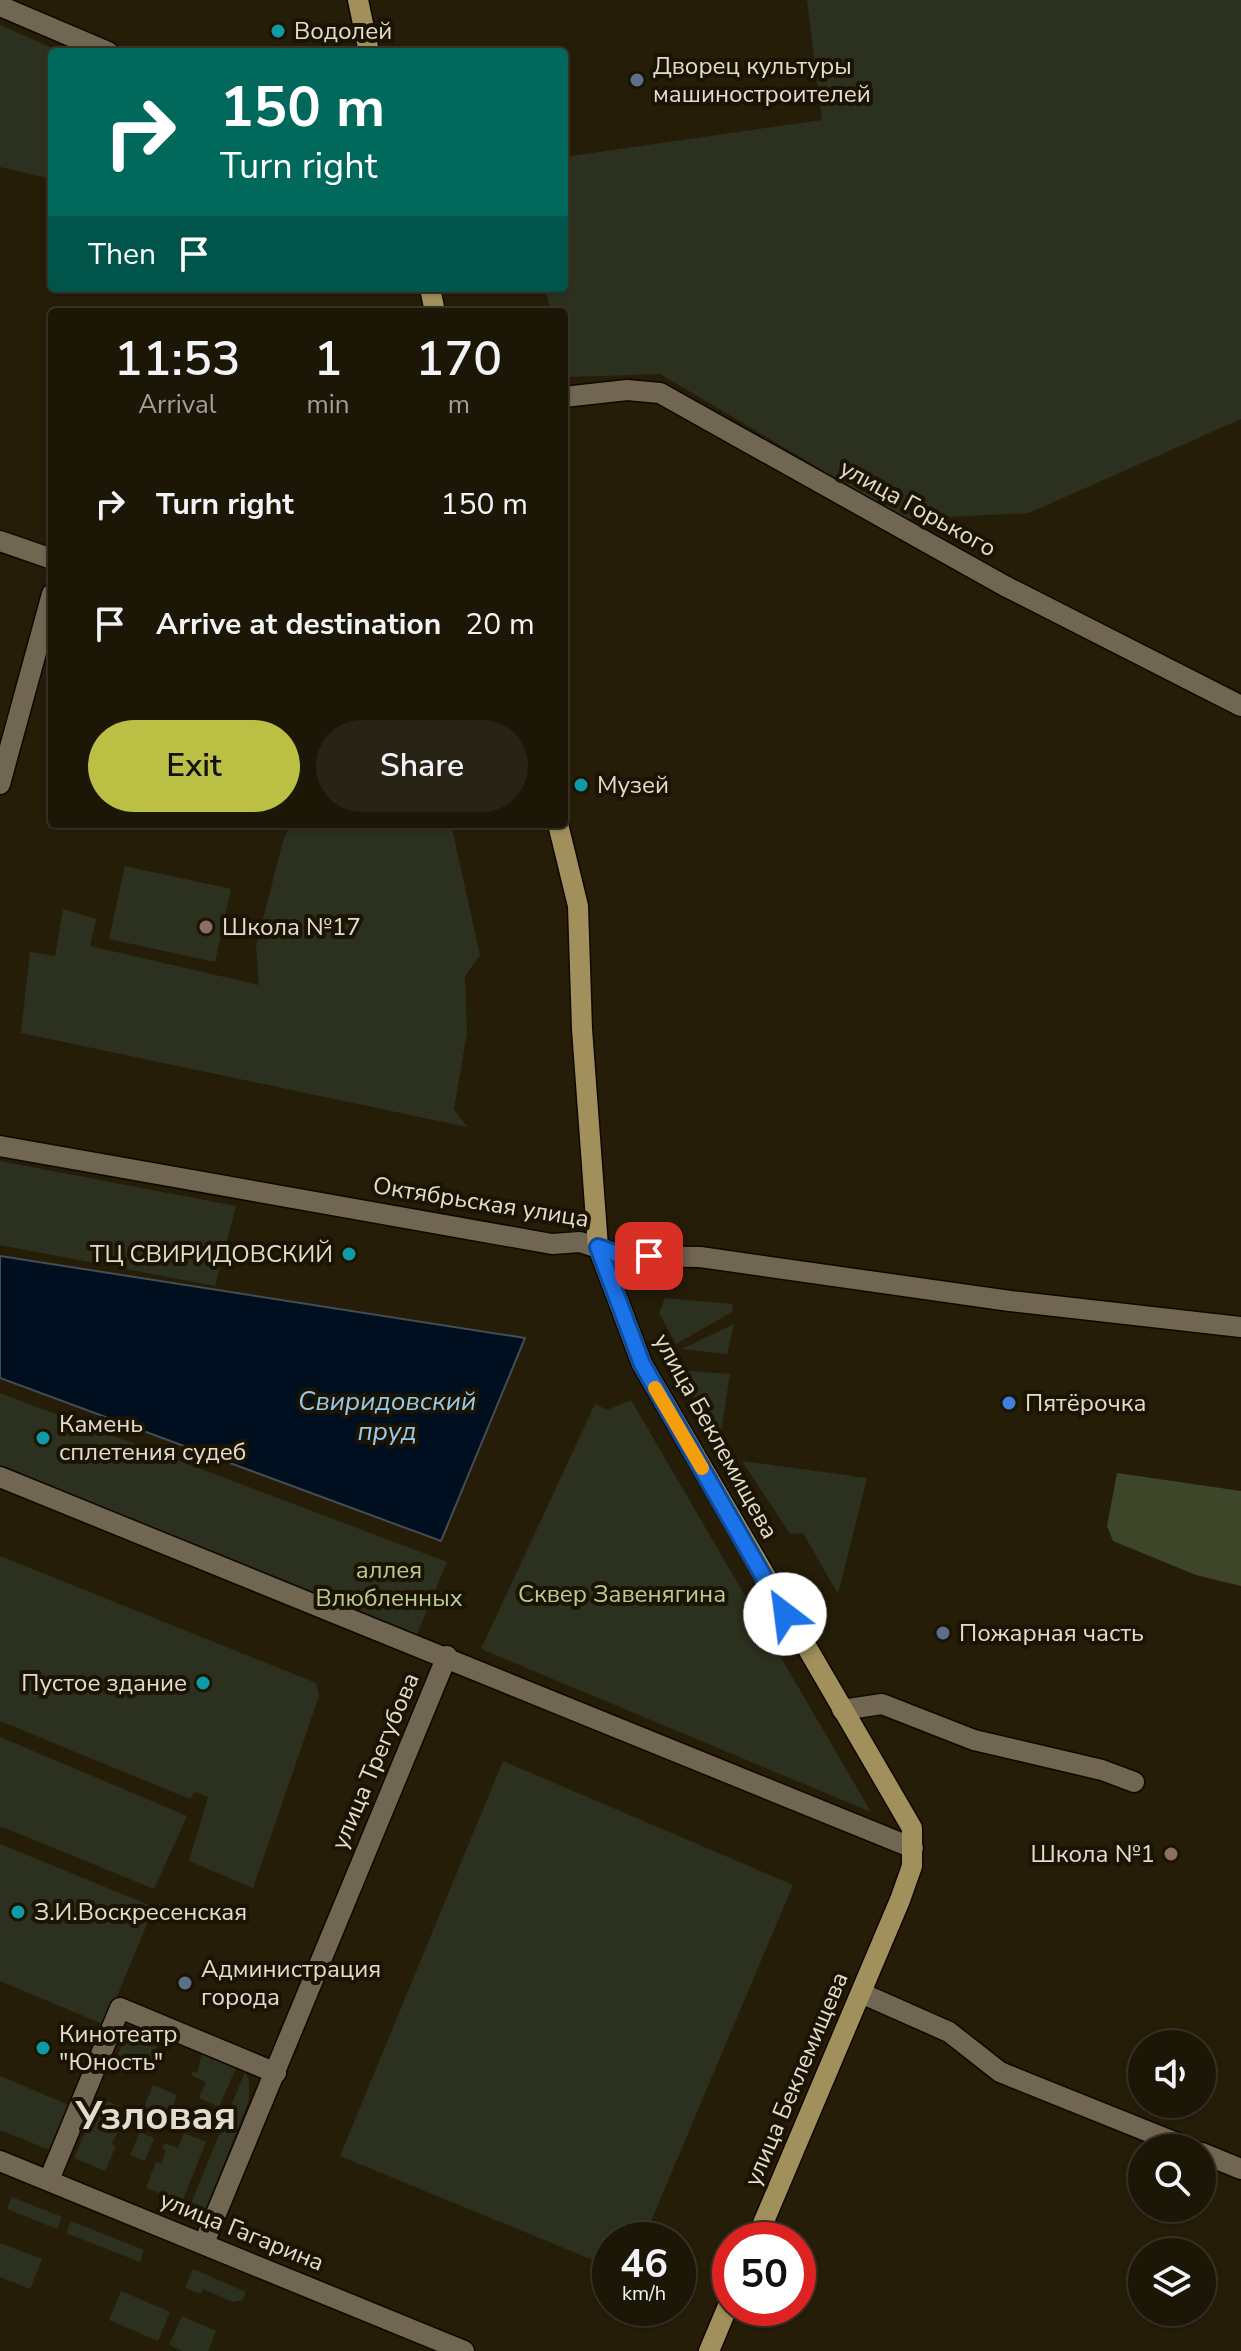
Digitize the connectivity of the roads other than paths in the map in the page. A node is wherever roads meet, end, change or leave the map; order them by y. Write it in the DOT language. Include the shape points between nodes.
graph roads {
  1 [pos="358,0"];
  2 [pos="0,6"];
  3 [pos="99,48"];
  4 [pos="368,48"];
  5 [pos="568,397"];
  6 [pos="0,541"];
  7 [pos="48,558"];
  8 [pos="48,609"];
  9 [pos="1241,706"];
  10 [pos="0,784"];
  11 [pos="559,828"];
  12 [pos="0,1146"];
  13 [pos="598,1247"];
  14 [pos="1241,1327"];
  15 [pos="0,1477"];
  16 [pos="447,1656"];
  17 [pos="842,1710"];
  18 [pos="1134,1782"];
  19 [pos="913,1848"];
  20 [pos="861,1993"];
  21 [pos="276,2073"];
  22 [pos="1154,2134"];
  23 [pos="1216,2159"];
  24 [pos="0,2161"];
  25 [pos="1241,2169"];
  26 [pos="49,2180"];
  27 [pos="764,2222"];
  28 [pos="204,2243"];
  29 [pos="720,2326"];
  30 [pos="464,2351"];
  31 [pos="709,2351"];
  1 -- 4 [label="main road"];
  2 -- 3 [label="street"];
  5 -- 9 [label="street, улица Горького" via="627,390 660,393 1005,586"];
  6 -- 7 [label="street"];
  8 -- 10 [label="street"];
  11 -- 13 [label="main road, улица Беклемищева" via="578,906"];
  12 -- 13 [label="street, Октябрьская улица" via="552,1244"];
  13 -- 14 [label="street, Октябрьская улица" via="623,1256 700,1257"];
  13 -- 17 [label="main road, улица Беклемищева" via="642,1364"];
  15 -- 16 [label="street, улица Трегубова"];
  16 -- 19 [label="street"];
  16 -- 21 [label="street, улица Трегубова"];
  17 -- 18 [label="street" via="882,1704 974,1740"];
  17 -- 19 [label="main road, улица Беклемищева" via="912,1828"];
  19 -- 20 [label="main road, улица Беклемищева" via="912,1866"];
  20 -- 22 [label="street" via="949,2032 1000,2072"];
  20 -- 27 [label="main road, улица Беклемищева"];
  21 -- 26 [label="street" via="120,2008"];
  21 -- 28 [label="street, улица Трегубова"];
  23 -- 25 [label="street"];
  24 -- 26 [label="street, улица Гагарина"];
  26 -- 28 [label="street, улица Гагарина"];
  28 -- 30 [label="street, улица Гагарина"];
  29 -- 31 [label="main road"];
}
